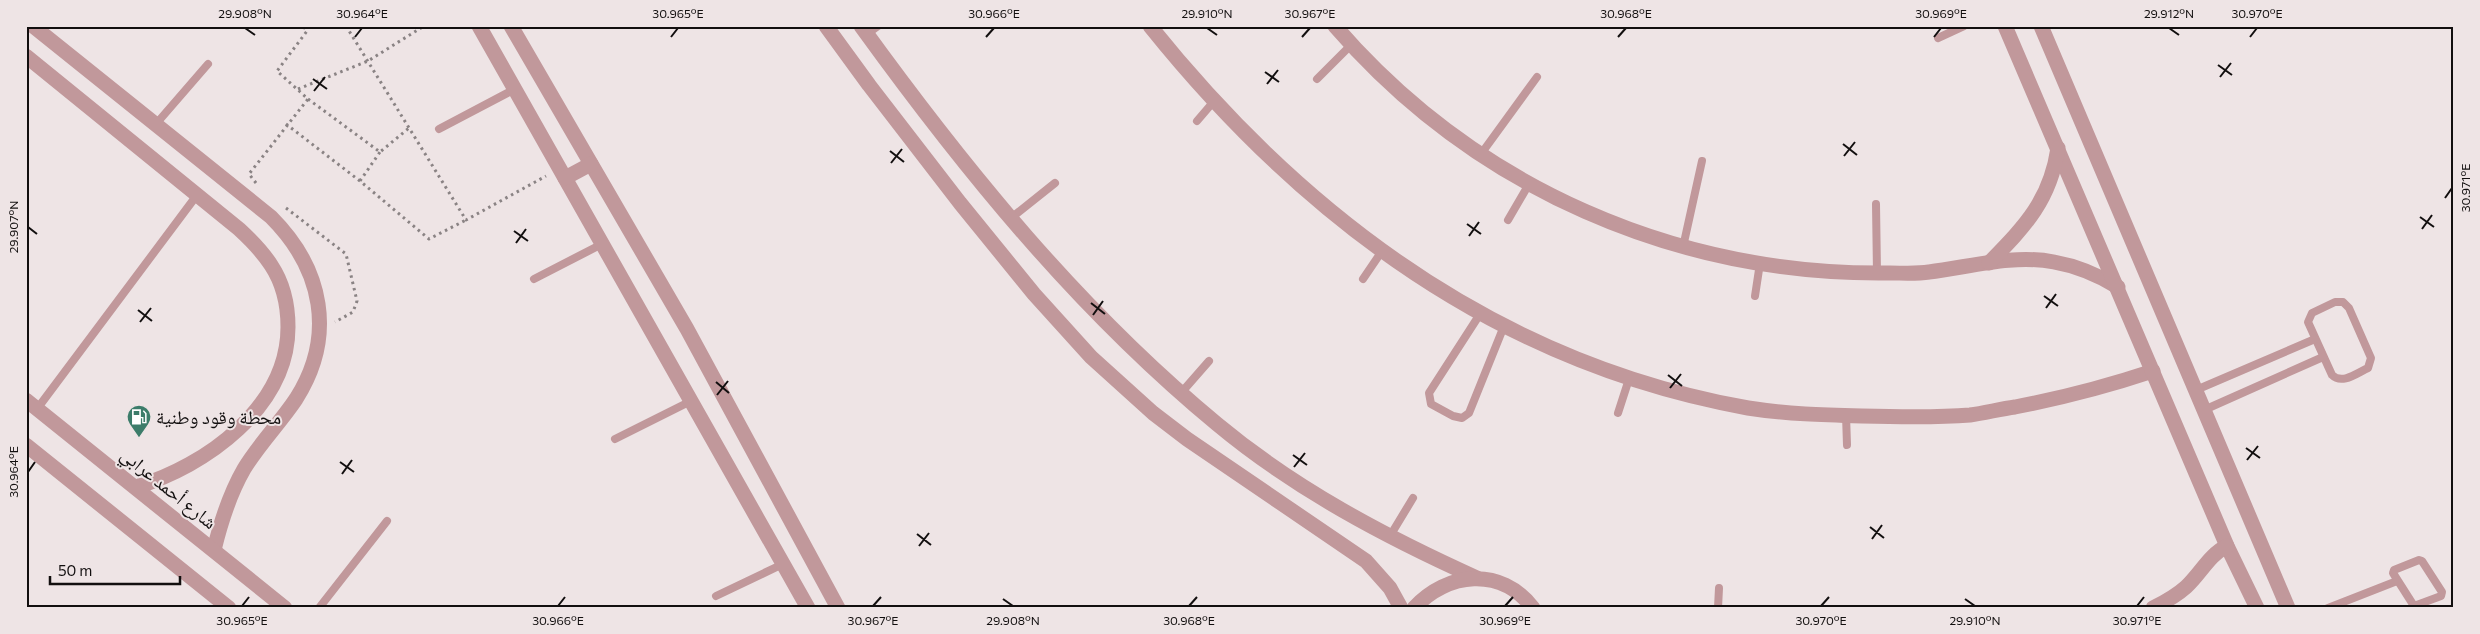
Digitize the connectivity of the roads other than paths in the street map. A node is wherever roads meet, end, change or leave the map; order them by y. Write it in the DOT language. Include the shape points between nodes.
graph roads {
  1 [pos="33,26"];
  2 [pos="479,26"];
  3 [pos="511,26"];
  4 [pos="826,26"];
  5 [pos="1150,26"];
  6 [pos="1335,26"];
  7 [pos="1964,26"];
  8 [pos="2004,26"];
  9 [pos="2041,26"];
  10 [pos="869,29"];
  11 [pos="1938,38"];
  12 [pos="1351,45"];
  13 [pos="26,56"];
  14 [pos="208,64"];
  15 [pos="1537,76"];
  16 [pos="1317,79"];
  17 [pos="105,84"];
  18 [pos="515,89"];
  19 [pos="1215,100"];
  20 [pos="86,105"];
  21 [pos="1197,121"];
  22 [pos="156,124"];
  23 [pos="438,129"];
  24 [pos="2058,148"];
  25 [pos="1480,155"];
  26 [pos="1702,161"];
  27 [pos="591,164"];
  28 [pos="563,173"];
  29 [pos="1055,183"];
  30 [pos="1528,184"];
  31 [pos="197,195"];
  32 [pos="1876,204"];
  33 [pos="1011,218"];
  34 [pos="1508,220"];
  35 [pos="602,244"];
  36 [pos="1682,248"];
  37 [pos="1382,251"];
  38 [pos="1760,263"];
  39 [pos="1989,263"];
  40 [pos="1877,273"];
  41 [pos="534,279"];
  42 [pos="1364,279"];
  43 [pos="2118,287"];
  44 [pos="1755,296"];
  45 [pos="1480,314"];
  46 [pos="1504,326"];
  47 [pos="2315,339"];
  48 [pos="2323,357"];
  49 [pos="1209,361"];
  50 [pos="2154,371"];
  51 [pos="1629,379"];
  52 [pos="2196,390"];
  53 [pos="1181,393"];
  54 [pos="691,402"];
  55 [pos="32,404"];
  56 [pos="2204,410"];
  57 [pos="1618,413"];
  58 [pos="1846,416"];
  59 [pos="615,439"];
  60 [pos="26,445"];
  61 [pos="1847,445"];
  62 [pos="136,487"];
  63 [pos="1413,498"];
  64 [pos="387,521"];
  65 [pos="1390,536"];
  66 [pos="2228,546"];
  67 [pos="214,550"];
  68 [pos="783,564"];
  69 [pos="1477,578"];
  70 [pos="2397,581"];
  71 [pos="1719,588"];
  72 [pos="716,596"];
  73 [pos="1534,606"];
  74 [pos="229,608"];
  75 [pos="285,608"];
  76 [pos="319,608"];
  77 [pos="808,608"];
  78 [pos="838,608"];
  79 [pos="1401,608"];
  80 [pos="1414,608"];
  81 [pos="1718,608"];
  82 [pos="2153,608"];
  83 [pos="2257,608"];
  84 [pos="2288,608"];
  85 [pos="2328,608"];
  1 -- 17 [label="street"];
  2 -- 18 [label="street"];
  3 -- 27 [label="street"];
  4 -- 79 [label="street" via="954,196 1034,294 1091,357 1153,414 1366,561 1390,588"];
  5 -- 19 [label="street"];
  6 -- 12 [label="street"];
  7 -- 11 [label="lane"];
  8 -- 24 [label="street"];
  9 -- 52 [label="street"];
  10 -- 33 [label="street" via="936,127"];
  12 -- 16 [label="lane"];
  12 -- 25 [label="street" via="1434,122"];
  13 -- 20 [label="street"];
  14 -- 22 [label="lane"];
  15 -- 25 [label="lane"];
  17 -- 20 [label="street"];
  17 -- 22 [label="street"];
  18 -- 23 [label="lane"];
  18 -- 28 [label="street"];
  19 -- 21 [label="lane"];
  19 -- 37 [label="street" via="1324,207"];
  20 -- 31 [label="street"];
  22 -- 67 [label="street" via="283,229 309,270 318,302 317,351 310,372 295,400 245,468 226,507"];
  24 -- 39 [label="street" via="2052,178 2040,206"];
  24 -- 43 [label="street"];
  25 -- 30 [label="street"];
  26 -- 36 [label="lane"];
  27 -- 28 [label="street"];
  27 -- 78 [label="street" via="687,329"];
  28 -- 35 [label="street"];
  29 -- 33 [label="lane"];
  30 -- 34 [label="lane"];
  30 -- 36 [label="street" via="1622,228"];
  31 -- 55 [label="lane"];
  31 -- 62 [label="street" via="257,246 272,267 283,290 288,315 288,341 283,366 272,389 237,429 207,455 180,471"];
  32 -- 40 [label="lane"];
  33 -- 53 [label="street" via="1086,303"];
  35 -- 41 [label="lane"];
  35 -- 54 [label="street"];
  36 -- 38 [label="street"];
  37 -- 42 [label="lane"];
  37 -- 45 [label="street"];
  38 -- 40 [label="street" via="1800,270"];
  38 -- 44 [label="lane"];
  39 -- 40 [label="street" via="1927,273"];
  39 -- 43 [label="street" via="2052,261 2084,270"];
  43 -- 50 [label="street"];
  45 -- 46 [label="street"];
  45 -- 46 [label="lane" via="1429,393 1431,404 1454,416 1462,418 1469,413"];
  46 -- 51 [label="street" via="1561,354"];
  47 -- 48 [label="lane"];
  47 -- 48 [label="lane" via="2309,316 2336,302 2343,302 2349,308 2372,362 2368,368 2339,379 2332,375"];
  47 -- 52 [label="lane"];
  48 -- 56 [label="lane"];
  49 -- 53 [label="lane"];
  50 -- 58 [label="street" via="2094,390 1972,415"];
  50 -- 66 [label="street"];
  51 -- 57 [label="lane"];
  51 -- 58 [label="street" via="1750,408"];
  52 -- 56 [label="street"];
  53 -- 65 [label="street" via="1287,476"];
  54 -- 59 [label="lane"];
  54 -- 68 [label="street"];
  55 -- 62 [label="street, شارع أحمد عرابي"];
  56 -- 84 [label="street"];
  58 -- 61 [label="lane"];
  60 -- 74 [label="street"];
  62 -- 67 [label="street, شارع أحمد عرابي"];
  63 -- 65 [label="lane"];
  64 -- 76 [label="lane"];
  65 -- 69 [label="street"];
  66 -- 82 [label="street" via="2218,551 2186,587"];
  66 -- 83 [label="street"];
  67 -- 75 [label="street, شارع أحمد عرابي"];
  68 -- 72 [label="lane"];
  68 -- 77 [label="street"];
  69 -- 73 [label="street" via="1505,585"];
  69 -- 80 [label="street" via="1448,582"];
  70 -- 70 [label="lane" via="2394,570 2422,561 2442,592 2441,596 2414,606"];
  70 -- 85 [label="lane"];
  71 -- 81 [label="lane"];
}
